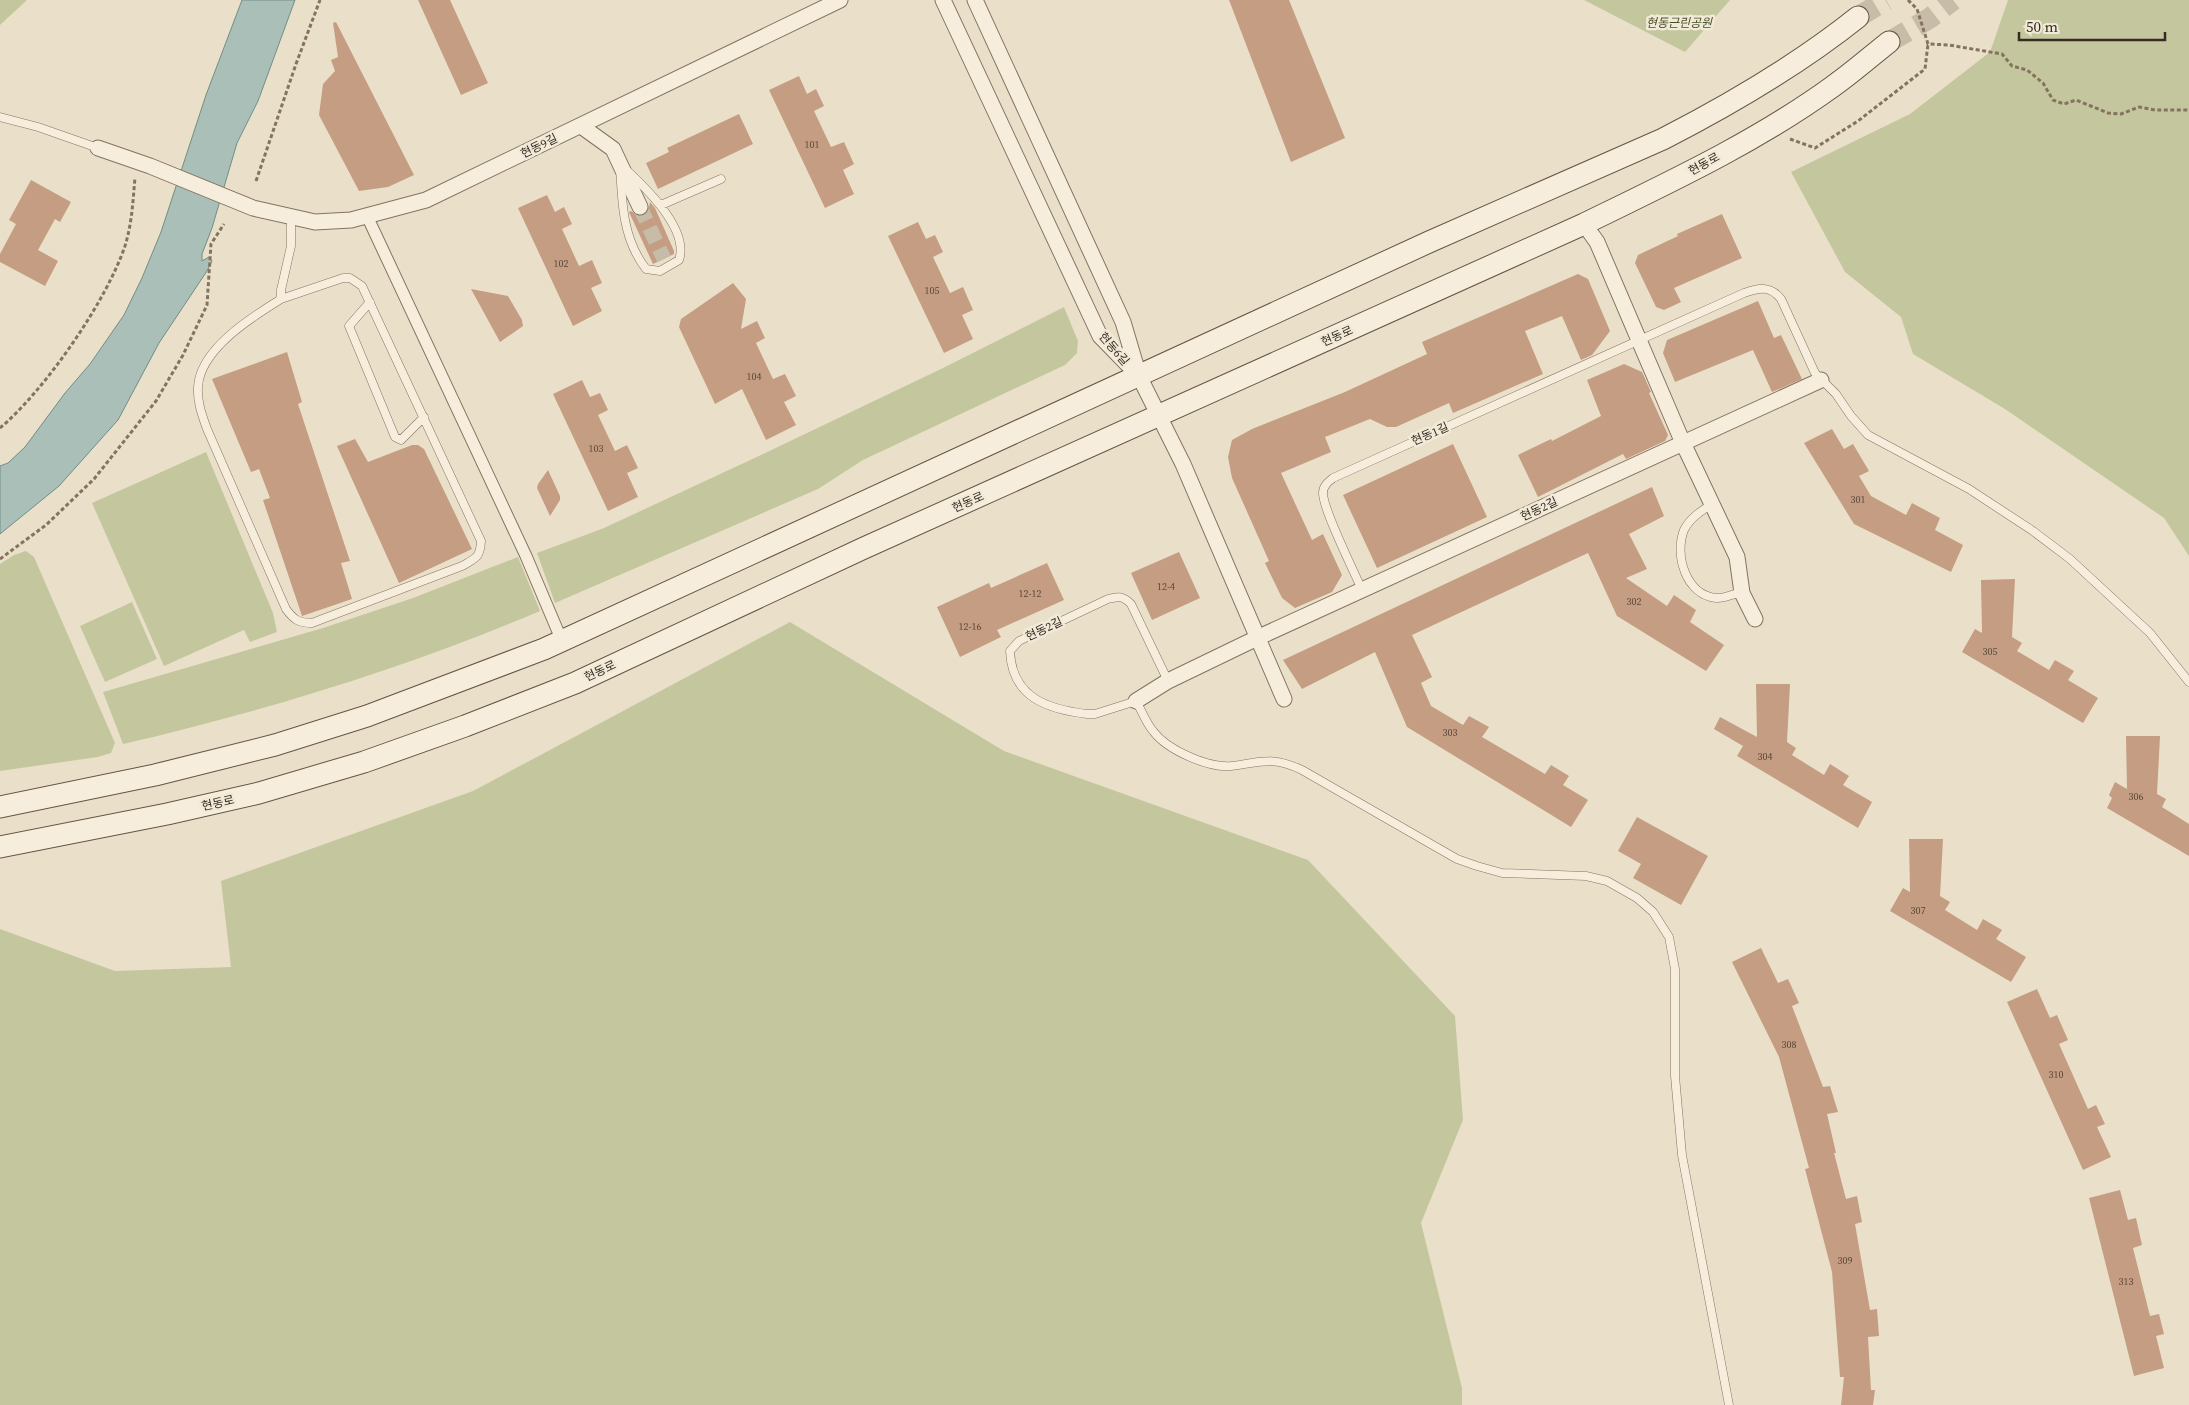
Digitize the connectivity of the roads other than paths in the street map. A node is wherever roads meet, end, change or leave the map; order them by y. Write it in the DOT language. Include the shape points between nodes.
graph roads {
  1 [pos="840,0"];
  2 [pos="943,0"];
  3 [pos="974,0"];
  4 [pos="1858,18"];
  5 [pos="1889,42"];
  6 [pos="0,117"];
  7 [pos="581,126"];
  8 [pos="98,148"];
  9 [pos="620,164"];
  10 [pos="721,179"];
  11 [pos="660,205"];
  12 [pos="640,206"];
  13 [pos="367,216"];
  14 [pos="291,218"];
  15 [pos="1584,224"];
  16 [pos="281,299"];
  17 [pos="370,302"];
  18 [pos="1640,340"];
  19 [pos="1139,376"];
  20 [pos="1821,380"];
  21 [pos="1159,416"];
  22 [pos="424,418"];
  23 [pos="1683,442"];
  24 [pos="1712,504"];
  25 [pos="1362,590"];
  26 [pos="1742,593"];
  27 [pos="1754,618"];
  28 [pos="1257,638"];
  29 [pos="562,641"];
  30 [pos="1168,681"];
  31 [pos="2189,682"];
  32 [pos="1284,699"];
  33 [pos="1136,701"];
  34 [pos="0,807"];
  35 [pos="0,847"];
  36 [pos="1729,1405"];
  1 -- 7 [label="street, 현동9길"];
  2 -- 19 [label="street, 현동6길" via="1100,336"];
  3 -- 19 [label="street, 현동6길" via="1123,322"];
  4 -- 19 [label="main road" via="1789,67 1698,122"];
  5 -- 15 [label="main road, 현동로" via="1833,87 1764,130 1686,174"];
  6 -- 8 [label="lane"];
  7 -- 9 [label="street" via="613,149"];
  7 -- 13 [label="street, 현동9길" via="426,200"];
  8 -- 14 [label="street, 현동9길" via="253,208"];
  9 -- 11 [label="lane"];
  9 -- 11 [label="lane" via="626,231 640,261 652,271 660,271 679,260 682,252"];
  9 -- 12 [label="street"];
  10 -- 11 [label="lane"];
  13 -- 14 [label="street, 현동9길" via="331,222"];
  13 -- 29 [label="street" via="522,547"];
  14 -- 16 [label="lane" via="291,246"];
  15 -- 18 [label="street" via="1597,242"];
  15 -- 21 [label="main road, 현동로"];
  16 -- 17 [label="lane" via="350,278 362,286"];
  16 -- 22 [label="lane" via="252,317 213,352 203,368 198,385 198,403 293,619 312,622 462,566 480,553 481,541 477,530"];
  17 -- 22 [label="lane"];
  17 -- 22 [label="lane" via="349,326 395,437 401,440"];
  18 -- 20 [label="lane, 현동1길" via="1744,293 1768,289 1781,299"];
  18 -- 23 [label="street"];
  18 -- 25 [label="lane, 현동1길" via="1333,478 1326,484 1323,493 1326,508"];
  19 -- 21 [label="street"];
  19 -- 29 [label="main road"];
  20 -- 23 [label="street, 현동2길"];
  20 -- 31 [label="lane, 현동1길" via="1868,434 1969,489 2070,559 2150,633"];
  21 -- 28 [label="street"];
  21 -- 35 [label="main road, 현동로" via="855,552 575,683 465,726 364,762 259,793"];
  23 -- 24 [label="street"];
  23 -- 25 [label="street, 현동2길"];
  24 -- 26 [label="street" via="1737,557"];
  24 -- 26 [label="lane" via="1694,516 1684,530 1680,549 1682,562 1688,579 1697,589 1715,598"];
  25 -- 28 [label="street, 현동2길"];
  26 -- 27 [label="street"];
  28 -- 30 [label="street, 현동2길"];
  28 -- 32 [label="street"];
  29 -- 34 [label="main road" via="367,716 275,745 155,775"];
  30 -- 33 [label="street, 현동2길"];
  30 -- 33 [label="lane, 현동2길" via="1131,604 1119,596 1019,641 1010,650 1018,681 1035,701 1095,714"];
  33 -- 36 [label="lane" via="1163,743 1187,755 1217,766 1268,760 1284,762 1470,864 1502,873 1586,876 1607,881 1637,898 1653,912 1669,937 1675,969 1675,1076 1682,1155"];
}
